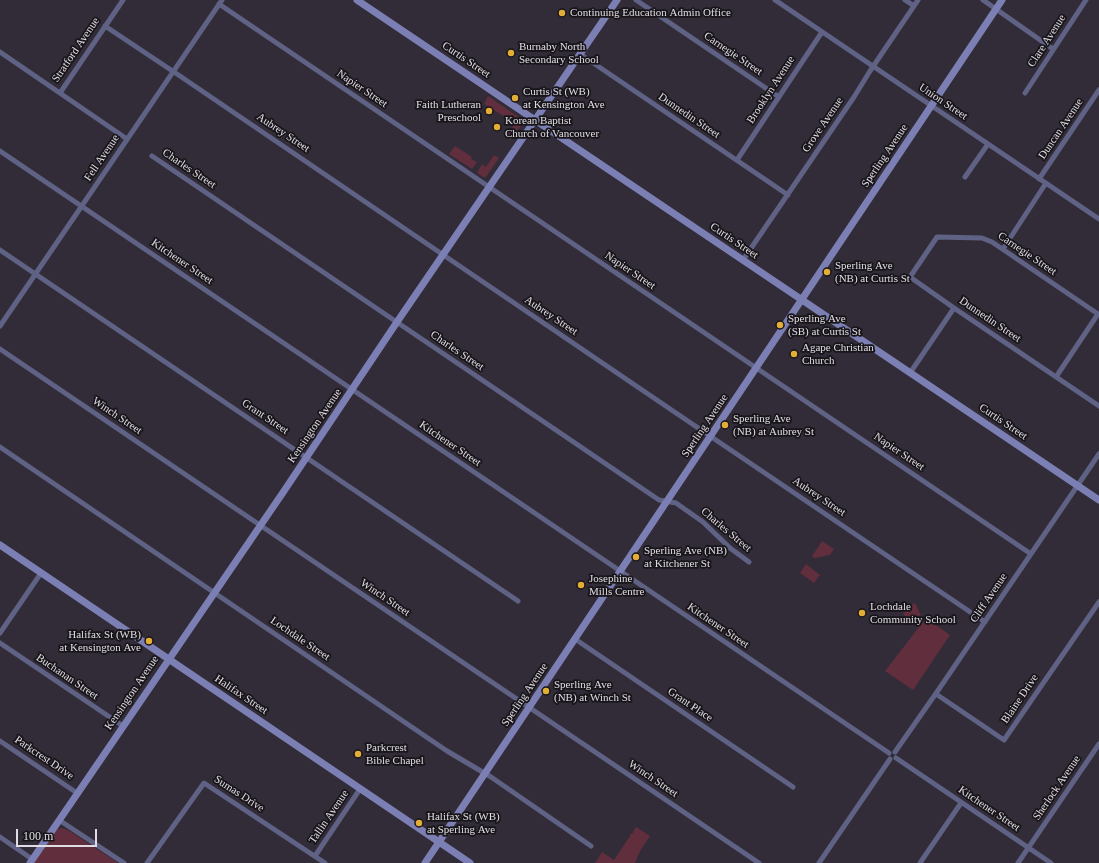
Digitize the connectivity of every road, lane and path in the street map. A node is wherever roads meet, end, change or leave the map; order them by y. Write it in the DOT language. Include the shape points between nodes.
graph roads {
  1 [pos="123,0"];
  2 [pos="357,0"];
  3 [pos="617,0"];
  4 [pos="636,0"];
  5 [pos="775,0"];
  6 [pos="905,0"];
  7 [pos="918,0"];
  8 [pos="983,0"];
  9 [pos="1002,0"];
  10 [pos="1086,0"];
  11 [pos="220,2"];
  12 [pos="914,6"];
  13 [pos="996,9"];
  14 [pos="105,26"];
  15 [pos="822,32"];
  16 [pos="1053,48"];
  17 [pos="0,52"];
  18 [pos="580,54"];
  19 [pos="873,67"];
  20 [pos="173,71"];
  21 [pos="1099,90"];
  22 [pos="60,93"];
  23 [pos="1025,93"];
  24 [pos="779,97"];
  25 [pos="932,106"];
  26 [pos="534,120"];
  27 [pos="127,139"];
  28 [pos="988,144"];
  29 [pos="0,151"];
  30 [pos="152,156"];
  31 [pos="737,160"];
  32 [pos="965,177"];
  33 [pos="1039,179"];
  34 [pos="1046,183"];
  35 [pos="489,187"];
  36 [pos="788,194"];
  37 [pos="82,206"];
  38 [pos="1099,219"];
  39 [pos="937,237"];
  40 [pos="1003,249"];
  41 [pos="0,250"];
  42 [pos="443,255"];
  43 [pos="743,260"];
  44 [pos="36,274"];
  45 [pos="802,300"];
  46 [pos="954,308"];
  47 [pos="1098,314"];
  48 [pos="397,322"];
  49 [pos="0,326"];
  50 [pos="0,349"];
  51 [pos="757,368"];
  52 [pos="910,373"];
  53 [pos="1056,377"];
  54 [pos="352,390"];
  55 [pos="1099,406"];
  56 [pos="711,437"];
  57 [pos="0,447"];
  58 [pos="1099,454"];
  59 [pos="306,458"];
  60 [pos="1077,486"];
  61 [pos="1099,500"];
  62 [pos="667,501"];
  63 [pos="260,525"];
  64 [pos="0,545"];
  65 [pos="1031,554"];
  66 [pos="749,562"];
  67 [pos="620,571"];
  68 [pos="41,573"];
  69 [pos="214,592"];
  70 [pos="518,601"];
  71 [pos="1099,602"];
  72 [pos="985,622"];
  73 [pos="0,633"];
  74 [pos="575,639"];
  75 [pos="0,643"];
  76 [pos="169,660"];
  77 [pos="936,694"];
  78 [pos="529,707"];
  79 [pos="123,726"];
  80 [pos="0,740"];
  81 [pos="1099,744"];
  82 [pos="895,752"];
  83 [pos="890,756"];
  84 [pos="896,758"];
  85 [pos="485,774"];
  86 [pos="793,787"];
  87 [pos="360,789"];
  88 [pos="77,793"];
  89 [pos="961,803"];
  90 [pos="59,820"];
  91 [pos="0,837"];
  92 [pos="439,843"];
  93 [pos="590,846"];
  94 [pos="1028,848"];
  95 [pos="315,856"];
  96 [pos="31,861"];
  97 [pos="124,863"];
  98 [pos="148,863"];
  99 [pos="325,863"];
  100 [pos="426,863"];
  101 [pos="470,863"];
  102 [pos="759,863"];
  103 [pos="819,863"];
  104 [pos="920,863"];
  105 [pos="1018,863"];
  106 [pos="1051,863"];
  1 -- 14 [label="street, Stratford Avenue"];
  2 -- 26 [label="street, Curtis Street"];
  3 -- 18 [label="street, Kensington Avenue"];
  4 -- 24 [label="street, Carnegie Street"];
  5 -- 15 [label="street, Union Street"];
  6 -- 12 [label="street"];
  7 -- 12 [label="street, Grove Avenue"];
  8 -- 13 [label="street"];
  9 -- 13 [label="street, Sperling Avenue"];
  10 -- 16 [label="street, Clare Avenue"];
  11 -- 20 [label="street, Fell Avenue"];
  11 -- 35 [label="street, Napier Street"];
  12 -- 19 [label="street, Grove Avenue"];
  13 -- 16 [label="street"];
  13 -- 25 [label="street, Sperling Avenue"];
  14 -- 20 [label="street, Aubrey Street"];
  14 -- 22 [label="street, Stratford Avenue"];
  15 -- 19 [label="street, Union Street"];
  15 -- 24 [label="street, Brooklyn Avenue"];
  16 -- 23 [label="street, Clare Avenue"];
  17 -- 22 [label="street"];
  18 -- 26 [label="street, Kensington Avenue"];
  18 -- 31 [label="street, Dunnedin Street"];
  19 -- 25 [label="street, Union Street"];
  19 -- 36 [label="street, Grove Avenue"];
  20 -- 27 [label="street, Fell Avenue"];
  20 -- 42 [label="street, Aubrey Street"];
  21 -- 33 [label="street, Duncan Avenue"];
  22 -- 27 [label="street"];
  24 -- 31 [label="street, Brooklyn Avenue"];
  25 -- 28 [label="street, Union Street"];
  25 -- 45 [label="street, Sperling Avenue"];
  26 -- 35 [label="street, Kensington Avenue"];
  26 -- 43 [label="street, Curtis Street"];
  27 -- 37 [label="street, Fell Avenue"];
  28 -- 32 [label="street"];
  28 -- 33 [label="street, Union Street"];
  29 -- 37 [label="street, Kitchener Street"];
  30 -- 48 [label="street, Charles Street"];
  31 -- 36 [label="street, Dunnedin Street"];
  33 -- 34 [label="street, Union Street"];
  34 -- 38 [label="street, Union Street"];
  34 -- 40 [label="street"];
  35 -- 42 [label="street, Kensington Avenue"];
  35 -- 51 [label="street, Napier Street"];
  36 -- 43 [label="street, Grove Avenue"];
  37 -- 44 [label="street, Fell Avenue"];
  37 -- 54 [label="street, Kitchener Street"];
  39 -- 40 [label="street, Carnegie Street" via="982,238"];
  39 -- 46 [label="street, Dunnedin Street" via="910,277"];
  40 -- 47 [label="street, Carnegie Street"];
  41 -- 44 [label="street, Grant Street"];
  42 -- 48 [label="street, Kensington Avenue"];
  42 -- 56 [label="street, Aubrey Street"];
  43 -- 45 [label="street, Curtis Street"];
  44 -- 49 [label="street, Fell Avenue"];
  44 -- 59 [label="street, Grant Street"];
  45 -- 51 [label="street, Sperling Avenue"];
  45 -- 52 [label="street, Curtis Street"];
  46 -- 52 [label="street"];
  46 -- 53 [label="street, Dunnedin Street"];
  47 -- 53 [label="street"];
  48 -- 54 [label="street, Kensington Avenue"];
  48 -- 62 [label="street, Charles Street" via="658,500"];
  50 -- 63 [label="street, Winch Street"];
  51 -- 56 [label="street, Sperling Avenue"];
  51 -- 65 [label="street, Napier Street"];
  52 -- 60 [label="street, Curtis Street"];
  53 -- 55 [label="street, Dunnedin Street"];
  54 -- 59 [label="street, Kensington Avenue"];
  54 -- 67 [label="street, Kitchener Street"];
  56 -- 62 [label="street, Sperling Avenue"];
  56 -- 72 [label="street, Aubrey Street"];
  57 -- 69 [label="street, Lochdale Street"];
  58 -- 60 [label="street, Cliff Avenue"];
  59 -- 63 [label="street, Kensington Avenue"];
  59 -- 70 [label="street, Grant Street"];
  60 -- 61 [label="street, Curtis Street"];
  60 -- 65 [label="street, Cliff Avenue"];
  62 -- 66 [label="street, Charles Street" via="676,503 703,522"];
  62 -- 67 [label="street, Sperling Avenue"];
  63 -- 69 [label="street, Kensington Avenue"];
  63 -- 78 [label="street, Winch Street"];
  64 -- 68 [label="street, Halifax Street"];
  65 -- 72 [label="street, Cliff Avenue"];
  67 -- 74 [label="street, Sperling Avenue"];
  67 -- 83 [label="street, Kitchener Street"];
  68 -- 73 [label="street"];
  68 -- 76 [label="street, Halifax Street"];
  69 -- 76 [label="street, Kensington Avenue"];
  69 -- 85 [label="street, Lochdale Street" via="442,748"];
  71 -- 77 [label="street, Blaine Drive" via="1004,740"];
  72 -- 77 [label="street, Cliff Avenue"];
  74 -- 78 [label="street, Sperling Avenue"];
  74 -- 86 [label="street, Grant Place"];
  75 -- 79 [label="street, Buchanan Street"];
  76 -- 79 [label="street, Kensington Avenue"];
  76 -- 87 [label="street, Halifax Street"];
  77 -- 82 [label="street, Cliff Avenue"];
  78 -- 85 [label="street, Sperling Avenue"];
  78 -- 102 [label="street, Winch Street"];
  79 -- 88 [label="street, Kensington Avenue"];
  80 -- 88 [label="street, Parkcrest Drive"];
  81 -- 94 [label="street, Sherlock Avenue"];
  82 -- 83 [label="street" via="892,751"];
  82 -- 84 [label="street"];
  83 -- 84 [label="street" via="893,760"];
  83 -- 103 [label="street"];
  84 -- 89 [label="street, Kitchener Street"];
  85 -- 92 [label="street, Sperling Avenue"];
  85 -- 93 [label="street, Lochdale Street"];
  87 -- 92 [label="street, Halifax Street"];
  87 -- 95 [label="street, Tallin Avenue"];
  88 -- 90 [label="street, Kensington Avenue"];
  89 -- 94 [label="street, Kitchener Street"];
  89 -- 104 [label="street"];
  90 -- 96 [label="street, Kensington Avenue"];
  90 -- 97 [label="street"];
  91 -- 96 [label="street"];
  92 -- 100 [label="street, Sperling Avenue"];
  92 -- 101 [label="street, Halifax Street"];
  94 -- 105 [label="street, Sherlock Avenue"];
  94 -- 106 [label="street, Kitchener Street"];
  95 -- 98 [label="street, Sumas Drive" via="204,783"];
  95 -- 99 [label="street, Sumas Drive"];
}
